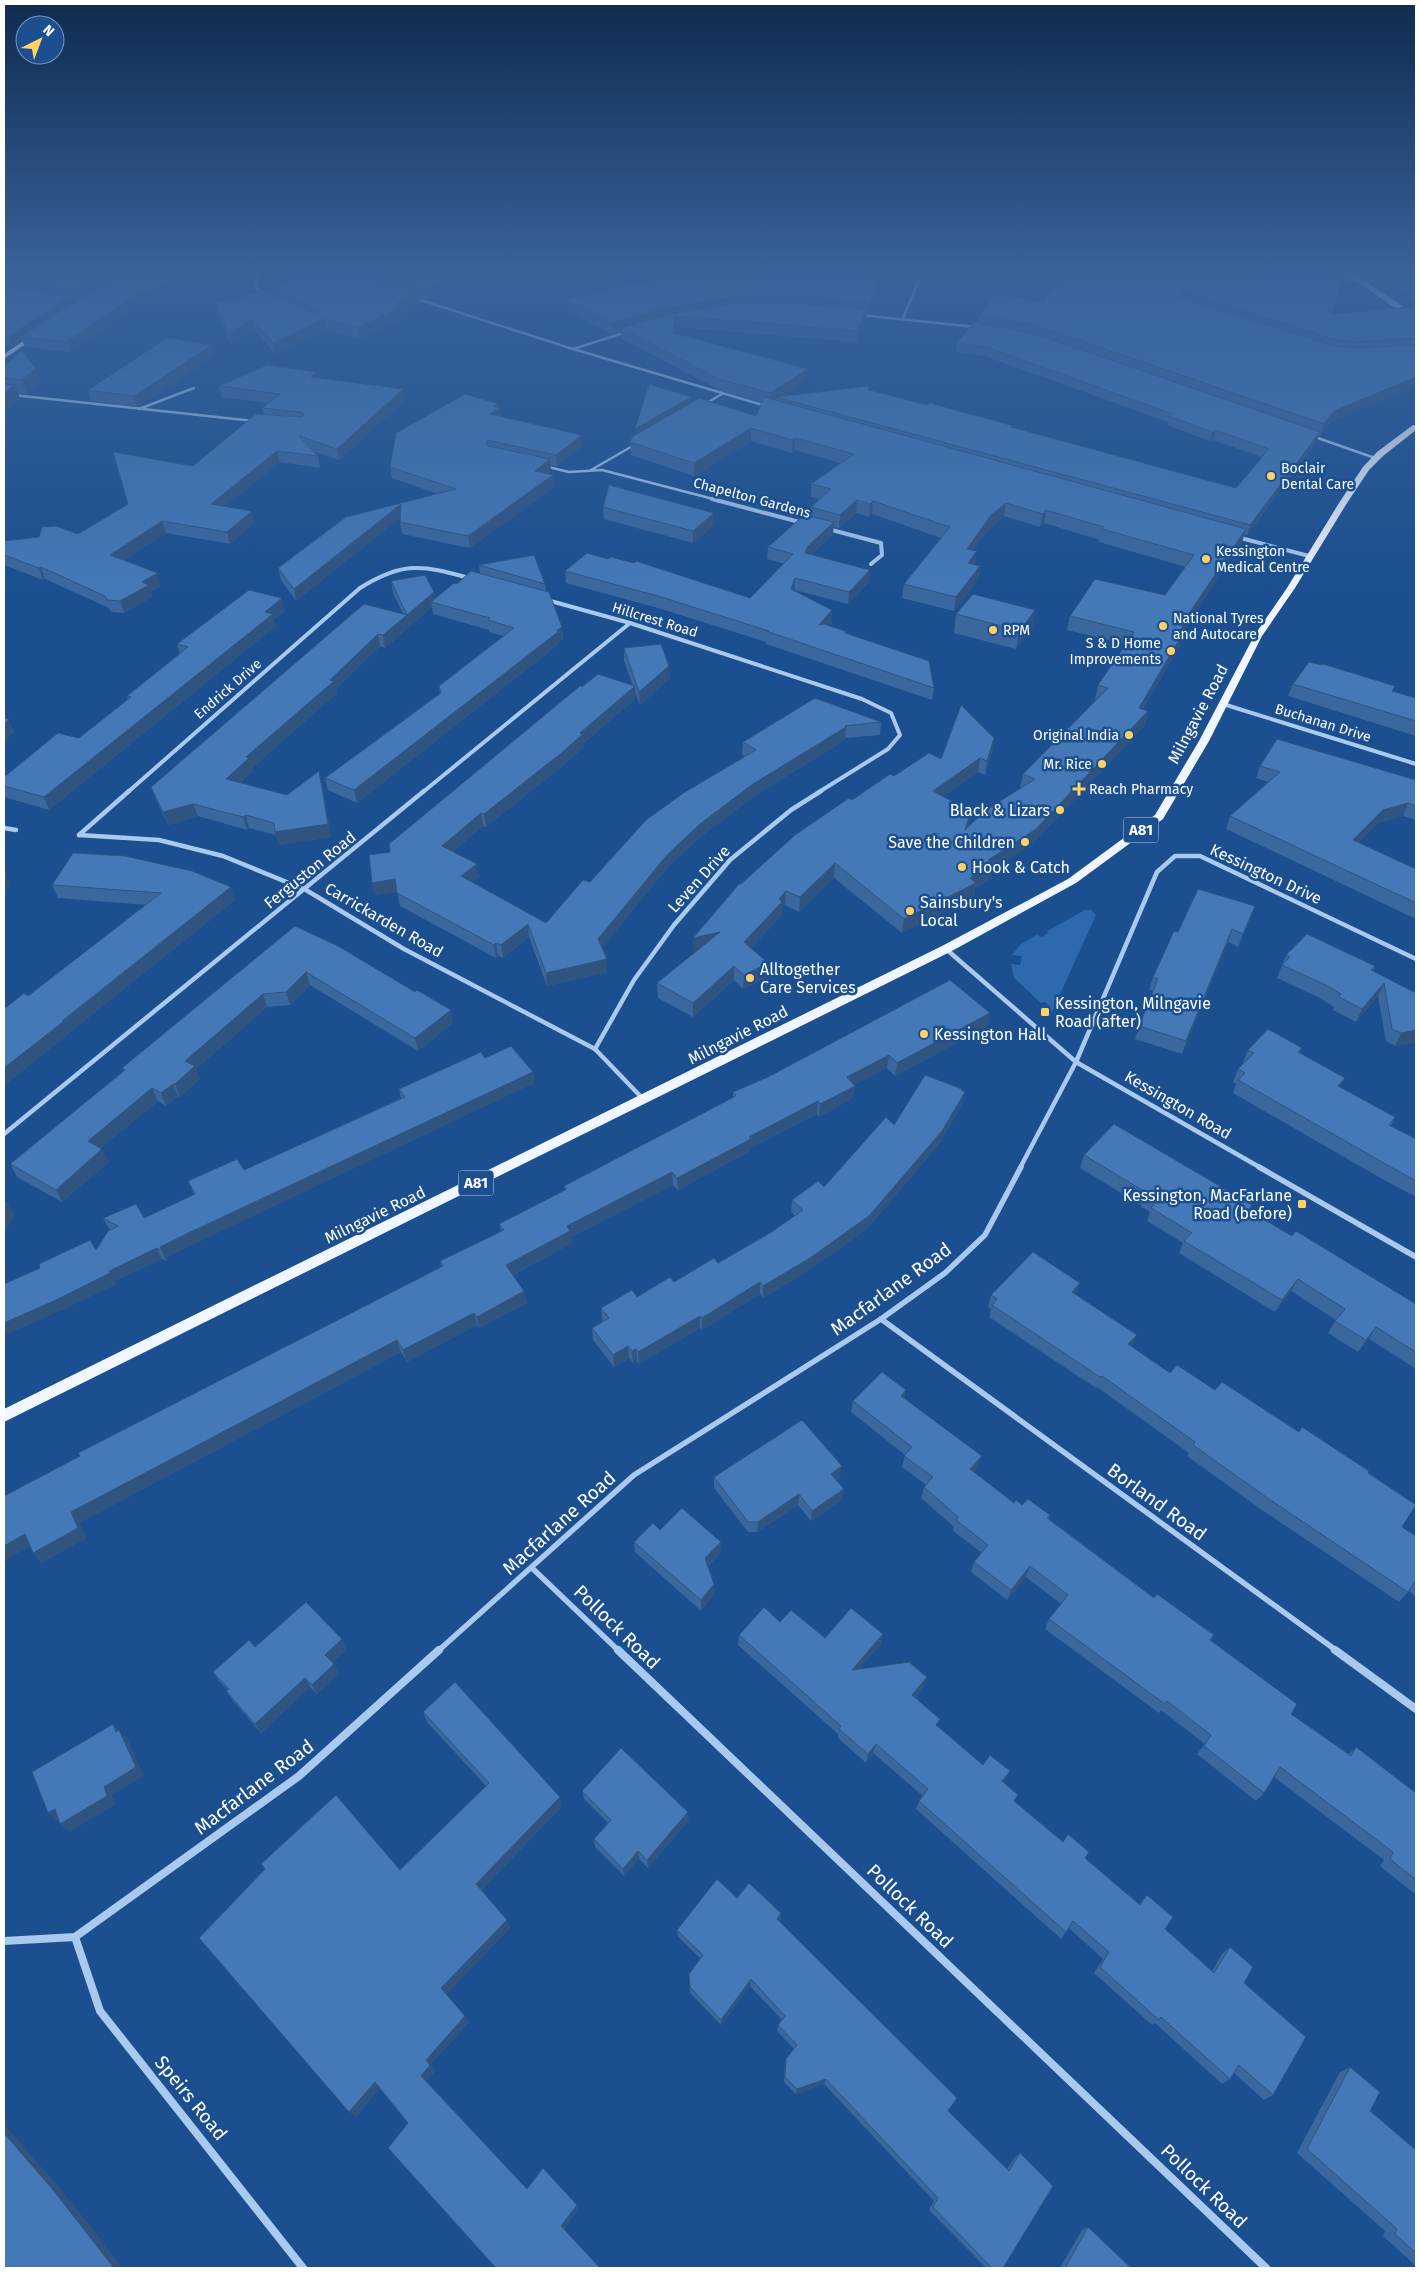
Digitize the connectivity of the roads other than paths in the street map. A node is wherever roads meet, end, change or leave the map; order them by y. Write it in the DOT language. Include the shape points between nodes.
graph roads {
  1 [pos="672,379"];
  2 [pos="194,388"];
  3 [pos="4,394"];
  4 [pos="722,394"];
  5 [pos="769,407"];
  6 [pos="696,409"];
  7 [pos="136,410"];
  8 [pos="254,421"];
  9 [pos="1416,427"];
  10 [pos="1303,433"];
  11 [pos="639,442"];
  12 [pos="1375,458"];
  13 [pos="542,466"];
  14 [pos="590,471"];
  15 [pos="804,523"];
  16 [pos="824,528"];
  17 [pos="1233,535"];
  18 [pos="1309,556"];
  19 [pos="871,564"];
  20 [pos="478,581"];
  21 [pos="544,600"];
  22 [pos="630,623"];
  23 [pos="1223,704"];
  24 [pos="896,723"];
  25 [pos="1416,764"];
  26 [pos="4,828"];
  27 [pos="16,830"];
  28 [pos="79,835"];
  29 [pos="306,890"];
  30 [pos="946,949"];
  31 [pos="1416,959"];
  32 [pos="595,1049"];
  33 [pos="1076,1062"];
  34 [pos="644,1100"];
  35 [pos="4,1134"];
  36 [pos="1416,1257"];
  37 [pos="881,1320"];
  38 [pos="4,1416"];
  39 [pos="532,1568"];
  40 [pos="1416,1708"];
  41 [pos="75,1936"];
  42 [pos="4,1941"];
  43 [pos="303,2268"];
  44 [pos="1266,2268"];
  1 -- 4 [label="street"];
  2 -- 7 [label="street"];
  3 -- 7 [label="street"];
  4 -- 5 [label="street"];
  4 -- 6 [label="street"];
  7 -- 8 [label="street"];
  9 -- 12 [label="main road, Milngavie Road / A81"];
  10 -- 12 [label="street"];
  11 -- 14 [label="street"];
  12 -- 18 [label="main road, Milngavie Road / A81"];
  13 -- 14 [label="street, Chapelton Gardens" via="569,472"];
  14 -- 15 [label="street, Chapelton Gardens" via="602,470"];
  16 -- 19 [label="street, Chapelton Gardens" via="881,543 882,555"];
  17 -- 18 [label="street"];
  18 -- 23 [label="main road, Milngavie Road / A81" via="1258,636"];
  20 -- 28 [label="street, Endrick Drive" via="430,568 396,568 378,576 360,588"];
  21 -- 22 [label="street, Hillcrest Road"];
  22 -- 24 [label="street, Hillcrest Road" via="862,699 891,713"];
  22 -- 29 [label="street, Ferguston Road"];
  23 -- 25 [label="street, Buchanan Drive"];
  23 -- 30 [label="main road, Milngavie Road / A81" via="1159,817 1072,881"];
  24 -- 32 [label="street, Leven Drive" via="900,735 888,748 791,810 730,860 674,925 634,980"];
  26 -- 27 [label="street"];
  28 -- 29 [label="street, Carrickarden Road" via="159,840 223,856"];
  29 -- 32 [label="street, Carrickarden Road" via="404,949"];
  29 -- 35 [label="street, Ferguston Road"];
  30 -- 33 [label="street, Kessington Road"];
  30 -- 34 [label="main road, Milngavie Road / A81"];
  31 -- 33 [label="street, Kessington Drive" via="1228,868 1200,856 1176,856 1157,872"];
  32 -- 34 [label="street, Carrickarden Road"];
  33 -- 36 [label="street, Kessington Road"];
  33 -- 37 [label="street, Macfarlane Road" via="985,1235 946,1273"];
  34 -- 38 [label="main road, Milngavie Road / A81"];
  37 -- 39 [label="street, Macfarlane Road" via="634,1475"];
  37 -- 40 [label="street, Borland Road"];
  39 -- 41 [label="street, Macfarlane Road" via="298,1776"];
  39 -- 44 [label="street, Pollock Road"];
  41 -- 42 [label="street"];
  41 -- 43 [label="street, Speirs Road" via="100,2011"];
}
